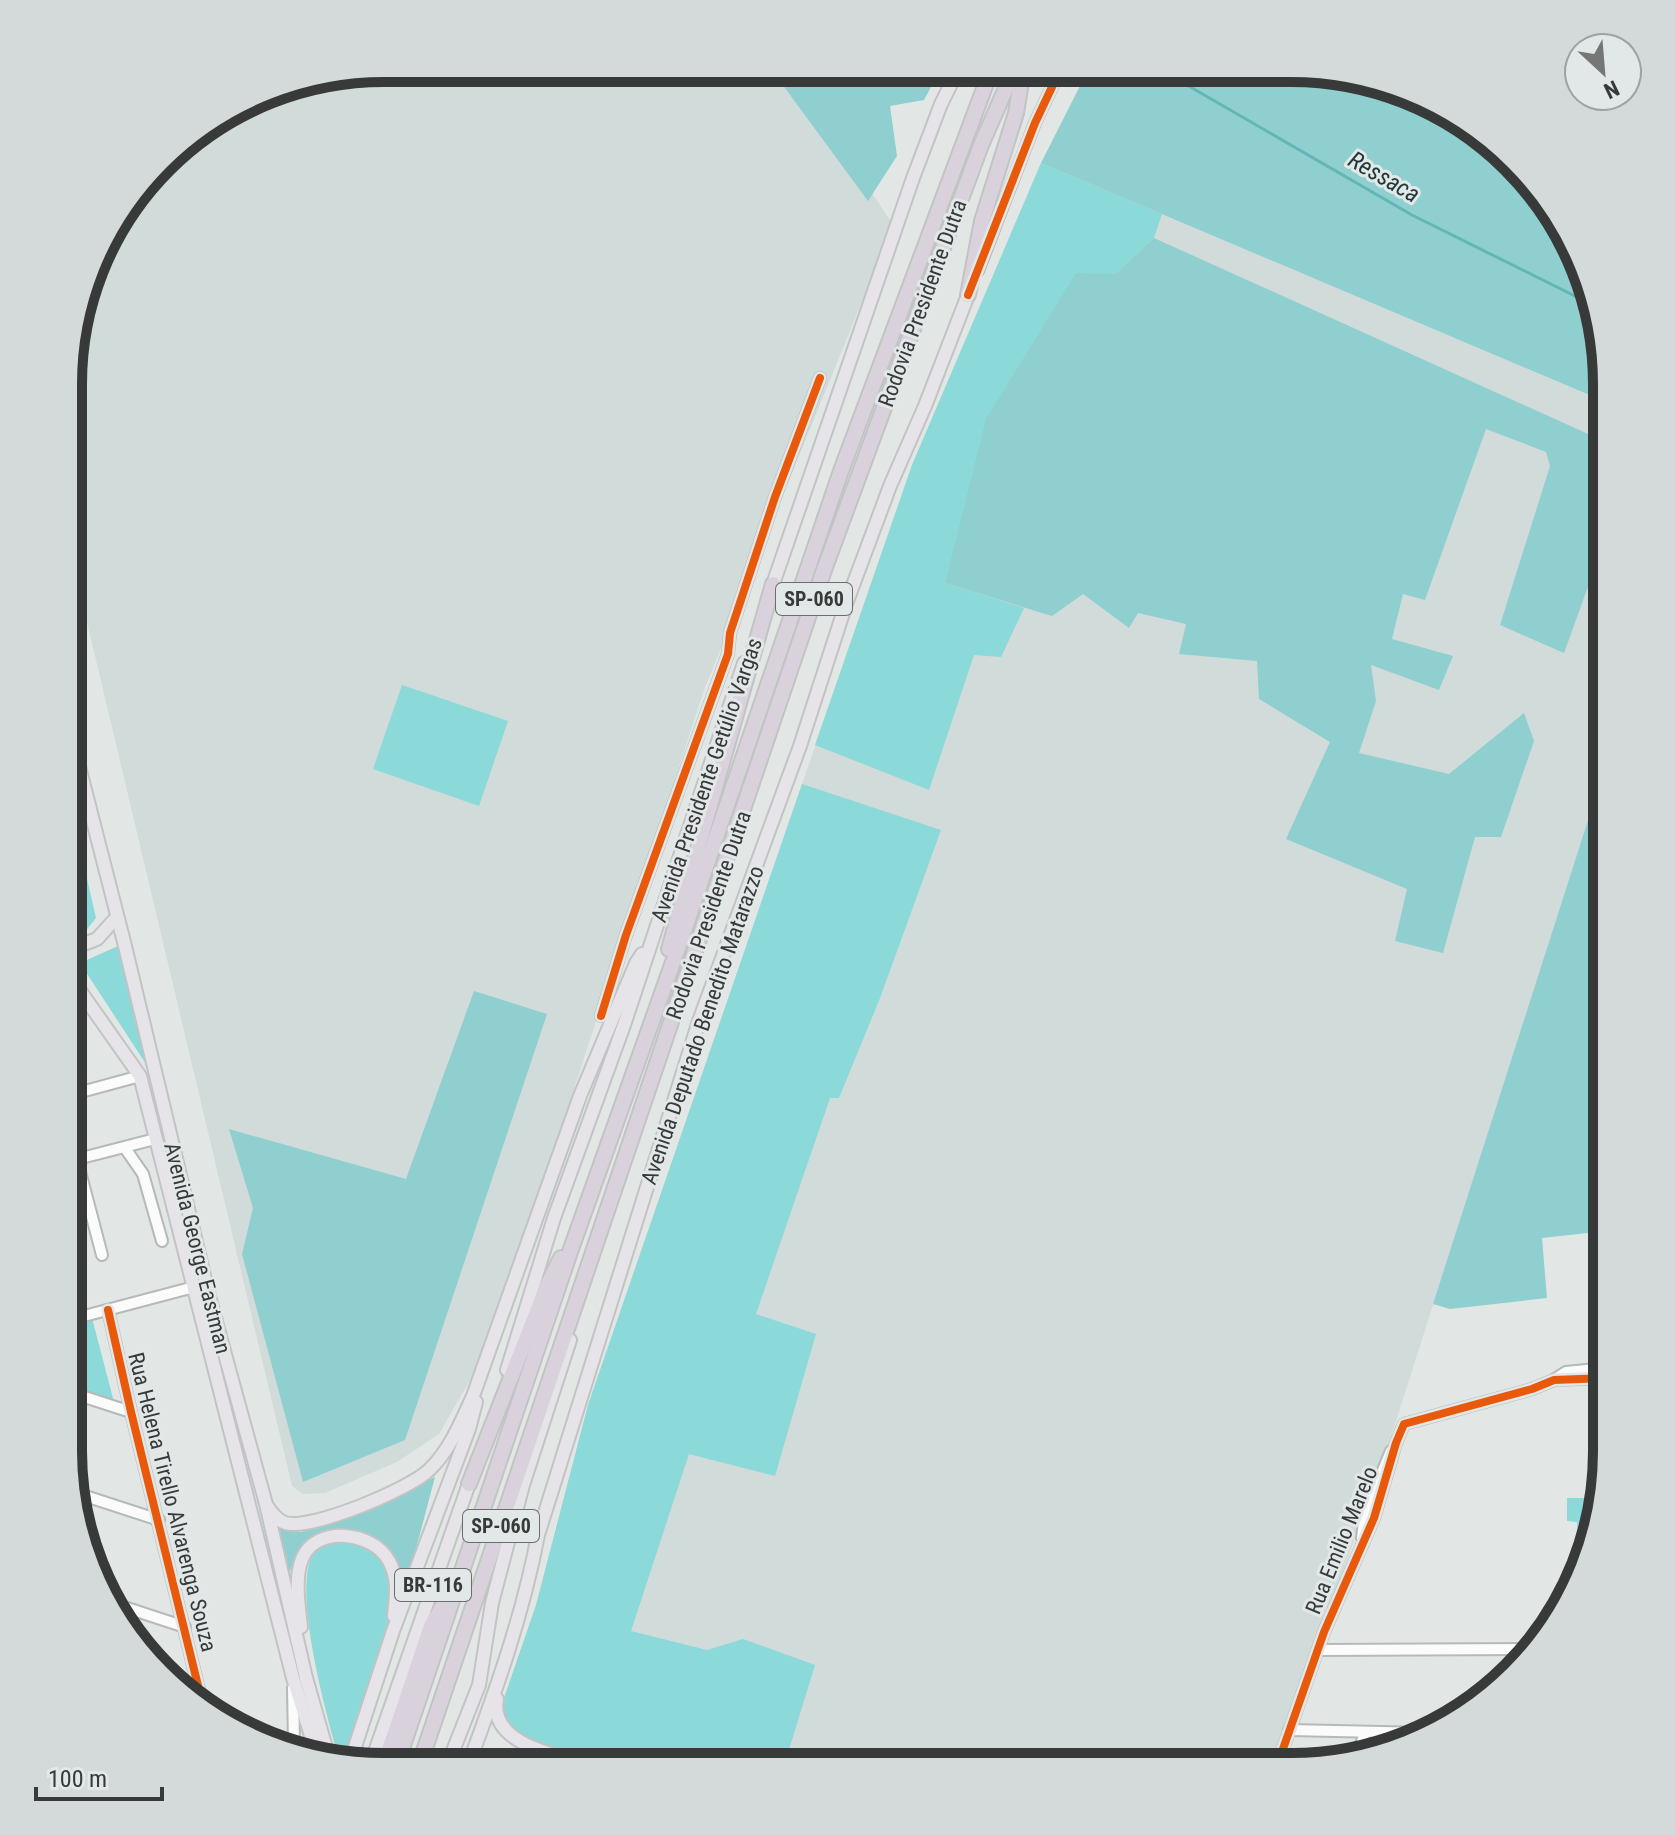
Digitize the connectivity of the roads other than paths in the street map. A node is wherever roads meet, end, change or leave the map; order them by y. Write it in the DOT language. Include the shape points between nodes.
graph roads {
  1 [pos="952,82"];
  2 [pos="987,82"];
  3 [pos="1009,82"];
  4 [pos="1021,82"];
  5 [pos="1054,82"];
  6 [pos="968,295"];
  7 [pos="820,378"];
  8 [pos="773,584"];
  9 [pos="82,780"];
  10 [pos="116,918"];
  11 [pos="652,941"];
  12 [pos="82,945"];
  13 [pos="82,993"];
  14 [pos="90,1004"];
  15 [pos="82,1006"];
  16 [pos="601,1016"];
  17 [pos="651,1021"];
  18 [pos="140,1076"];
  19 [pos="82,1092"];
  20 [pos="155,1139"];
  21 [pos="125,1148"];
  22 [pos="82,1158"];
  23 [pos="82,1187"];
  24 [pos="585,1211"];
  25 [pos="162,1241"];
  26 [pos="102,1255"];
  27 [pos="583,1286"];
  28 [pos="194,1287"];
  29 [pos="108,1310"];
  30 [pos="82,1317"];
  31 [pos="492,1341"];
  32 [pos="1593,1371"];
  33 [pos="1584,1373"];
  34 [pos="1593,1375"];
  35 [pos="82,1396"];
  36 [pos="131,1412"];
  37 [pos="469,1484"];
  38 [pos="86,1496"];
  39 [pos="266,1504"];
  40 [pos="159,1520"];
  41 [pos="461,1574"];
  42 [pos="126,1607"];
  43 [pos="185,1627"];
  44 [pos="393,1631"];
  45 [pos="1519,1649"];
  46 [pos="1318,1650"];
  47 [pos="502,1672"];
  48 [pos="300,1678"];
  49 [pos="199,1690"];
  50 [pos="1289,1730"];
  51 [pos="1365,1732"];
  52 [pos="1399,1733"];
  53 [pos="295,1739"];
  54 [pos="317,1744"];
  55 [pos="1361,1745"];
  56 [pos="354,1751"];
  57 [pos="375,1753"];
  58 [pos="388,1753"];
  59 [pos="400,1753"];
  60 [pos="423,1753"];
  61 [pos="452,1753"];
  62 [pos="473,1753"];
  63 [pos="552,1753"];
  64 [pos="1281,1753"];
  1 -- 8 [label="main road, Avenida Presidente Getúlio Vargas" via="913,178"];
  2 -- 17 [label="highway, Rodovia Presidente Dutra / SP-060" via="841,471"];
  3 -- 27 [label="highway, Rodovia Presidente Dutra / SP-060" via="824,570"];
  4 -- 6 [label="highway" via="982,221"];
  5 -- 6 [label="street"];
  6 -- 47 [label="main road, Avenida Deputado Benedito Matarazzo" via="851,589 796,759 699,1021 538,1535"];
  7 -- 16 [label="street"];
  8 -- 11 [label="main road, Avenida Presidente Getúlio Vargas"];
  8 -- 17 [label="highway"];
  9 -- 10 [label="main road, Avenida George Eastman"];
  10 -- 12 [label="main road" via="97,939"];
  10 -- 39 [label="main road, Avenida George Eastman"];
  11 -- 31 [label="main road" via="636,963 580,1096"];
  11 -- 37 [label="main road, Avenida Presidente Getúlio Vargas / BR-116" via="554,1218"];
  13 -- 14 [label="main road, Avenida George Eastman"];
  14 -- 15 [label="street"];
  14 -- 18 [label="main road, Avenida George Eastman"];
  17 -- 24 [label="highway, Rodovia Presidente Dutra / SP-060"];
  18 -- 19 [label="street"];
  18 -- 20 [label="main road, Avenida George Eastman"];
  20 -- 21 [label="street"];
  20 -- 28 [label="main road, Avenida George Eastman"];
  21 -- 22 [label="street"];
  21 -- 25 [label="street" via="143,1174"];
  23 -- 26 [label="street"];
  24 -- 37 [label="highway" via="547,1286"];
  24 -- 41 [label="highway, Rodovia Presidente Dutra / SP-060"];
  27 -- 60 [label="highway, Rodovia Presidente Dutra / SP-060"];
  27 -- 61 [label="main road, BR-116" via="492,1603 479,1685"];
  28 -- 29 [label="street"];
  28 -- 48 [label="main road, Avenida George Eastman"];
  29 -- 30 [label="street"];
  29 -- 36 [label="street, Rua Helena Tirello Alvarenga Souza"];
  31 -- 39 [label="main road" via="452,1440 428,1472 358,1507 309,1523 287,1524"];
  31 -- 44 [label="main road" via="469,1429"];
  32 -- 33 [label="street"];
  33 -- 34 [label="street, Rua Emilio Marelo"];
  33 -- 46 [label="street, Rua Emilio Marelo" via="1404,1424"];
  35 -- 36 [label="street"];
  36 -- 40 [label="street, Rua Helena Tirello Alvarenga Souza"];
  37 -- 57 [label="main road, BR-116"];
  38 -- 40 [label="street"];
  39 -- 48 [label="main road, Avenida George Eastman"];
  40 -- 43 [label="street, Rua Helena Tirello Alvarenga Souza"];
  41 -- 58 [label="highway" via="431,1626"];
  41 -- 59 [label="highway, Rodovia Presidente Dutra / SP-060"];
  42 -- 43 [label="street"];
  43 -- 49 [label="street, Rua Helena Tirello Alvarenga Souza"];
  44 -- 48 [label="main road" via="397,1581 383,1552 350,1536 316,1541 299,1568"];
  44 -- 56 [label="main road"];
  45 -- 46 [label="street"];
  46 -- 50 [label="street, Rua Emilio Marelo"];
  47 -- 62 [label="main road, Avenida Deputado Benedito Matarazzo"];
  47 -- 63 [label="main road" via="495,1710 503,1729 522,1743"];
  48 -- 53 [label="street"];
  48 -- 54 [label="main road, Avenida George Eastman"];
  50 -- 51 [label="street"];
  50 -- 64 [label="street, Rua Emilio Marelo"];
  51 -- 52 [label="street"];
  51 -- 55 [label="street"];
}
